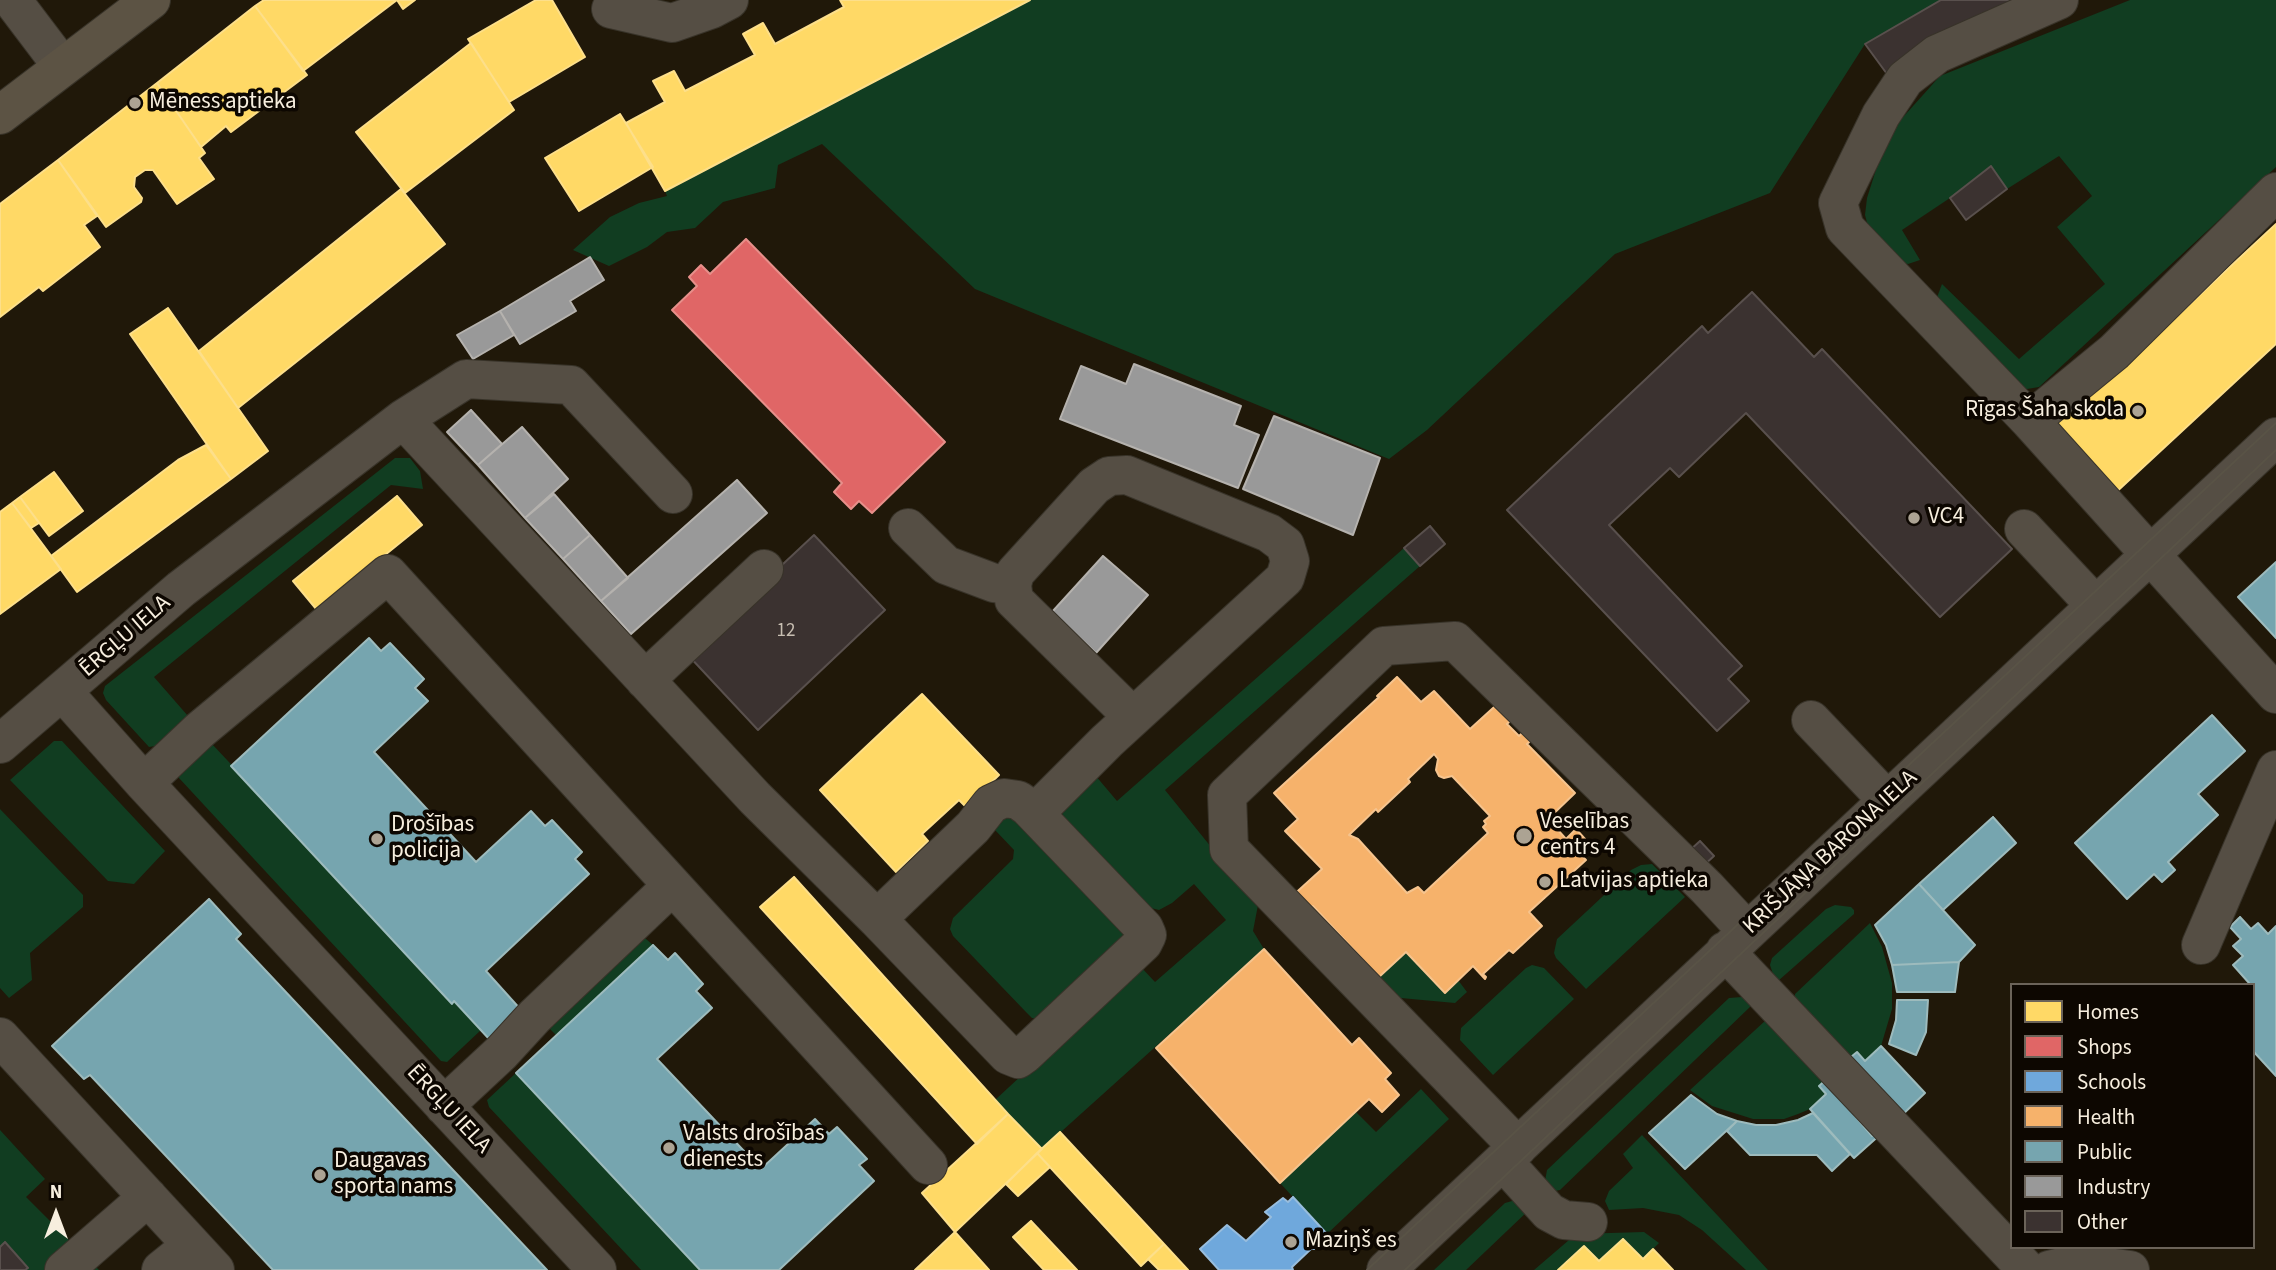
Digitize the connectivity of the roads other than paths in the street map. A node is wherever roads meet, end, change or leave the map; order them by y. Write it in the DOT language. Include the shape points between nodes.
graph roads {
  1 [pos="12,0"];
  2 [pos="151,0"];
  3 [pos="729,0"];
  4 [pos="2059,0"];
  5 [pos="611,9"];
  6 [pos="62,66"];
  7 [pos="0,114"];
  8 [pos="2276,192"];
  9 [pos="403,419"];
  10 [pos="2030,421"];
  11 [pos="2276,436"];
  12 [pos="673,494"];
  13 [pos="908,528"];
  14 [pos="2024,529"];
  15 [pos="2151,553"];
  16 [pos="764,569"];
  17 [pos="1012,585"];
  18 [pos="2096,606"];
  19 [pos="645,680"];
  20 [pos="63,692"];
  21 [pos="2276,694"];
  22 [pos="1133,717"];
  23 [pos="1811,720"];
  24 [pos="0,744"];
  25 [pos="2276,770"];
  26 [pos="144,783"];
  27 [pos="1887,800"];
  28 [pos="1035,813"];
  29 [pos="672,886"];
  30 [pos="877,919"];
  31 [pos="1736,941"];
  32 [pos="2201,945"];
  33 [pos="0,1037"];
  34 [pos="444,1106"];
  35 [pos="1511,1154"];
  36 [pos="928,1165"];
  37 [pos="148,1197"];
  38 [pos="1588,1222"];
  39 [pos="204,1257"];
  40 [pos="64,1270"];
  41 [pos="161,1270"];
  42 [pos="597,1270"];
  43 [pos="1386,1270"];
  44 [pos="2026,1270"];
  45 [pos="2049,1270"];
  46 [pos="2130,1270"];
  1 -- 6 [label="street"];
  2 -- 6 [label="highway"];
  3 -- 5 [label="street" via="672,23"];
  4 -- 10 [label="street" via="1937,54 1905,79 1881,115 1838,203 1845,228"];
  6 -- 7 [label="highway"];
  8 -- 10 [label="street" via="2114,352"];
  9 -- 12 [label="street, ĒRGĻU IELA" via="466,379 570,385"];
  9 -- 19 [label="street"];
  9 -- 20 [label="street, ĒRGĻU IELA" via="181,589"];
  10 -- 15 [label="street"];
  11 -- 15 [label="street, KRIŠJĀŅA BARONA IELA"];
  13 -- 17 [label="street" via="946,565"];
  14 -- 18 [label="street"];
  15 -- 18 [label="street, KRIŠJĀŅA BARONA IELA"];
  15 -- 21 [label="street"];
  16 -- 19 [label="street"];
  17 -- 22 [label="street" via="1014,600"];
  17 -- 22 [label="street" via="1015,573 1094,486 1109,476 1127,475 1269,533 1285,545 1290,561 1285,578"];
  18 -- 27 [label="street, KRIŠJĀŅA BARONA IELA"];
  19 -- 30 [label="street"];
  20 -- 24 [label="street"];
  20 -- 26 [label="street, ĒRGĻU IELA"];
  22 -- 28 [label="street"];
  23 -- 27 [label="street"];
  25 -- 32 [label="street"];
  26 -- 29 [label="street" via="200,730 388,574"];
  26 -- 34 [label="street, ĒRGĻU IELA"];
  27 -- 31 [label="street, KRIŠJĀŅA BARONA IELA"];
  28 -- 30 [label="street" via="1018,800 1004,798 991,804"];
  28 -- 30 [label="street" via="1147,935 1018,1059 1007,1055"];
  29 -- 34 [label="street"];
  29 -- 36 [label="street"];
  31 -- 35 [label="street, KRIŠJĀŅA BARONA IELA"];
  31 -- 35 [label="street" via="1707,888 1455,640 1384,646 1227,795 1229,849"];
  31 -- 44 [label="street"];
  33 -- 37 [label="street"];
  34 -- 42 [label="street, ĒRGĻU IELA"];
  35 -- 38 [label="street" via="1549,1212 1564,1220"];
  35 -- 43 [label="street, KRIŠJĀŅA BARONA IELA"];
  37 -- 39 [label="street"];
  37 -- 40 [label="street"];
  39 -- 41 [label="street"];
  45 -- 46 [label="street" via="2078,1263"];
}
